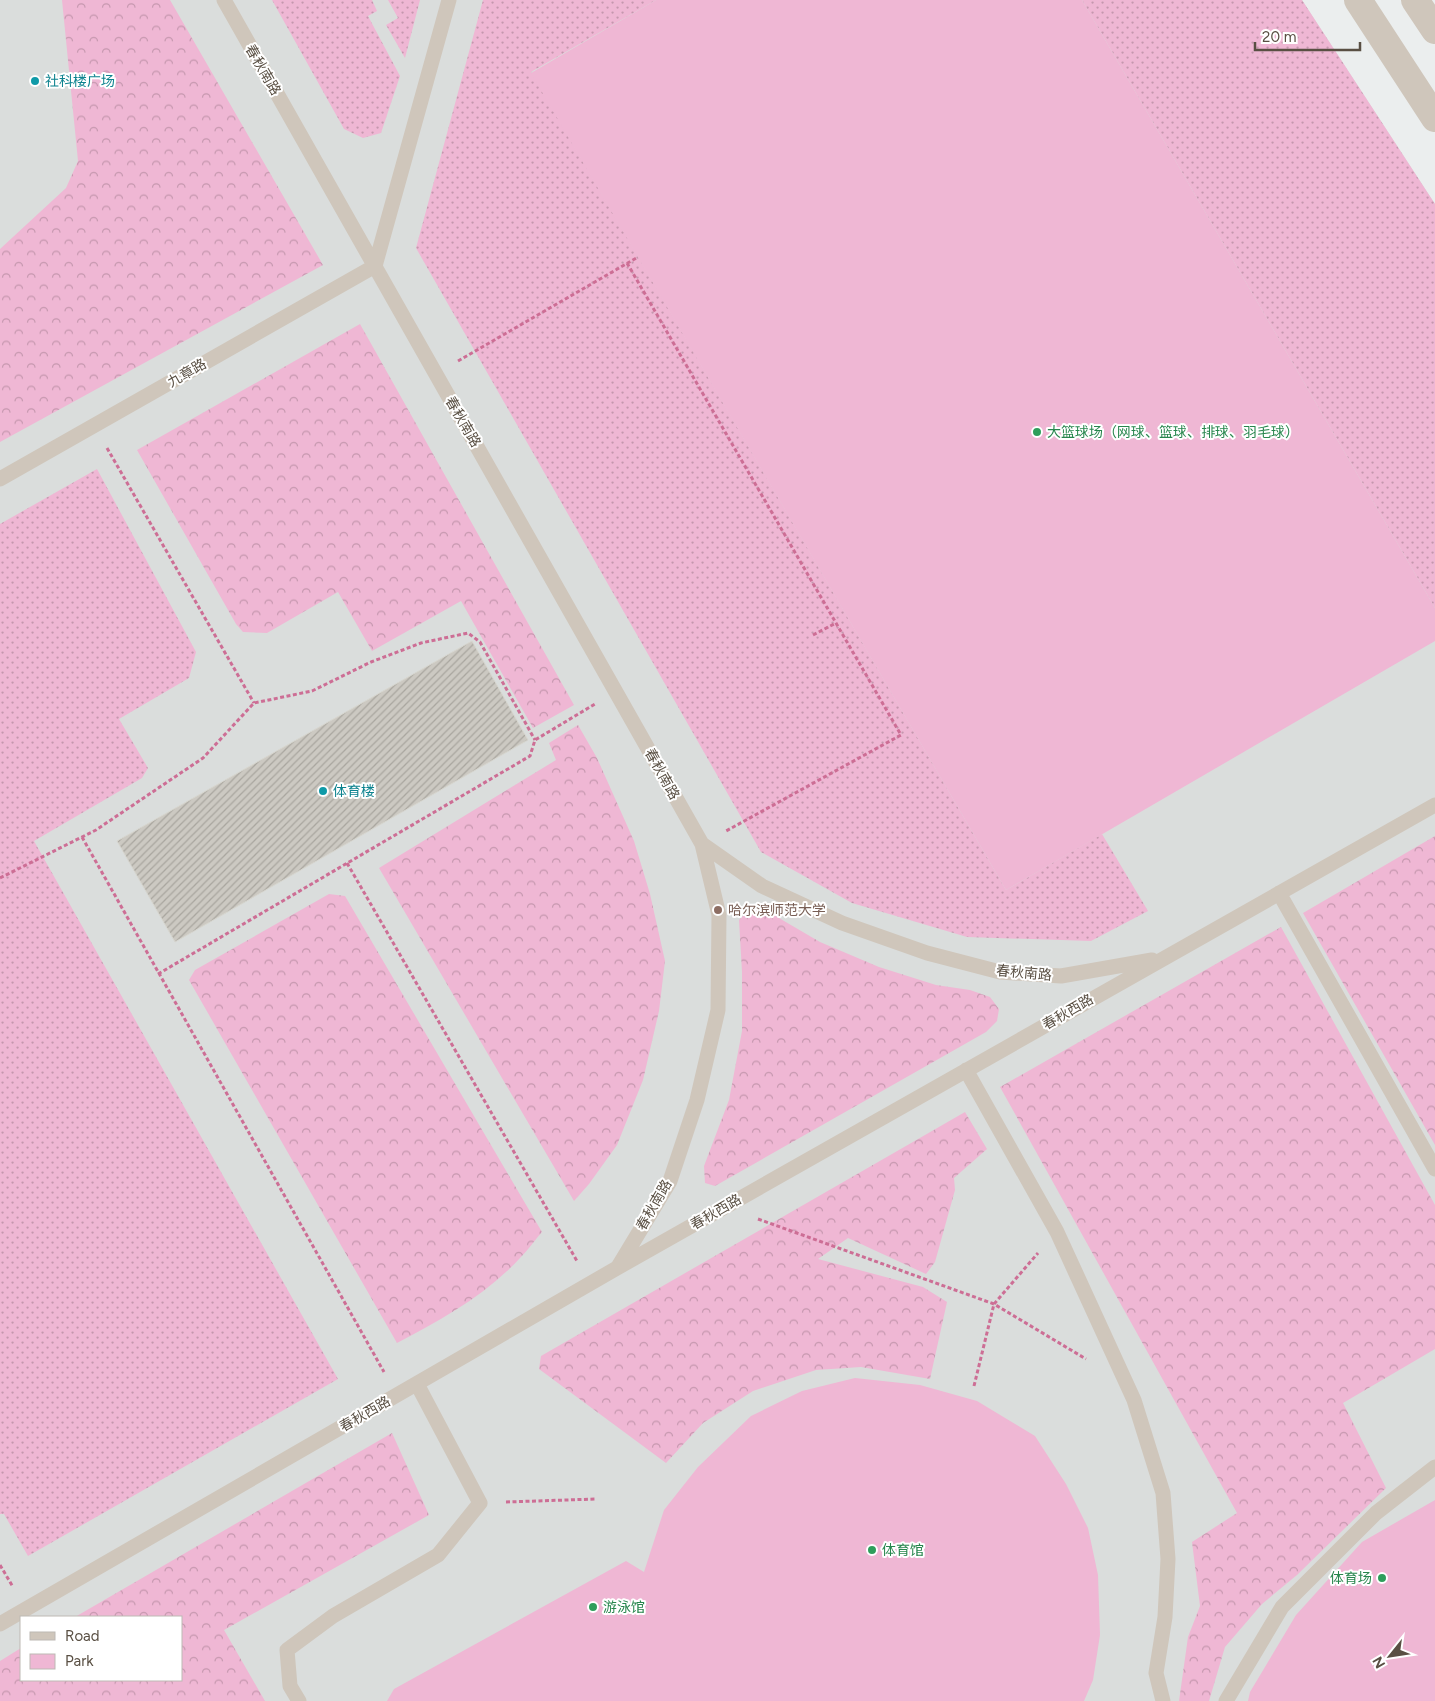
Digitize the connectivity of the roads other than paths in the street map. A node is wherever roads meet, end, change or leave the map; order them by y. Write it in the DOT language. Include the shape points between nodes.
graph roads {
  1 [pos="224,0"];
  2 [pos="449,0"];
  3 [pos="1358,0"];
  4 [pos="1415,0"];
  5 [pos="1435,30"];
  6 [pos="1435,118"];
  7 [pos="374,266"];
  8 [pos="0,479"];
  9 [pos="1435,805"];
  10 [pos="702,844"];
  11 [pos="1279,893"];
  12 [pos="1163,958"];
  13 [pos="966,1070"];
  14 [pos="1435,1169"];
  15 [pos="617,1268"];
  16 [pos="417,1384"];
  17 [pos="1435,1467"];
  18 [pos="0,1624"];
  19 [pos="299,1701"];
  20 [pos="1163,1701"];
  21 [pos="1226,1701"];
  1 -- 7 [label="lane, 春秋南路"];
  2 -- 7 [label="lane"];
  3 -- 6 [label="street"];
  4 -- 5 [label="street"];
  7 -- 8 [label="lane, 九章路"];
  7 -- 10 [label="lane, 春秋南路"];
  9 -- 11 [label="lane, 春秋西路"];
  10 -- 12 [label="lane, 春秋南路" via="762,886 842,922 927,953 1000,972 1061,976"];
  10 -- 15 [label="lane, 春秋南路" via="719,915 718,1010 697,1100 670,1180"];
  11 -- 12 [label="lane, 春秋西路"];
  11 -- 14 [label="lane"];
  12 -- 13 [label="lane, 春秋西路"];
  13 -- 15 [label="lane, 春秋西路"];
  13 -- 20 [label="lane" via="1057,1232 1134,1400 1163,1493 1168,1559 1165,1617 1156,1673"];
  15 -- 16 [label="lane, 春秋西路"];
  16 -- 18 [label="lane, 春秋西路"];
  16 -- 19 [label="lane" via="480,1503 438,1555 333,1616 287,1650 290,1686"];
  17 -- 21 [label="lane" via="1376,1513 1282,1607"];
}
